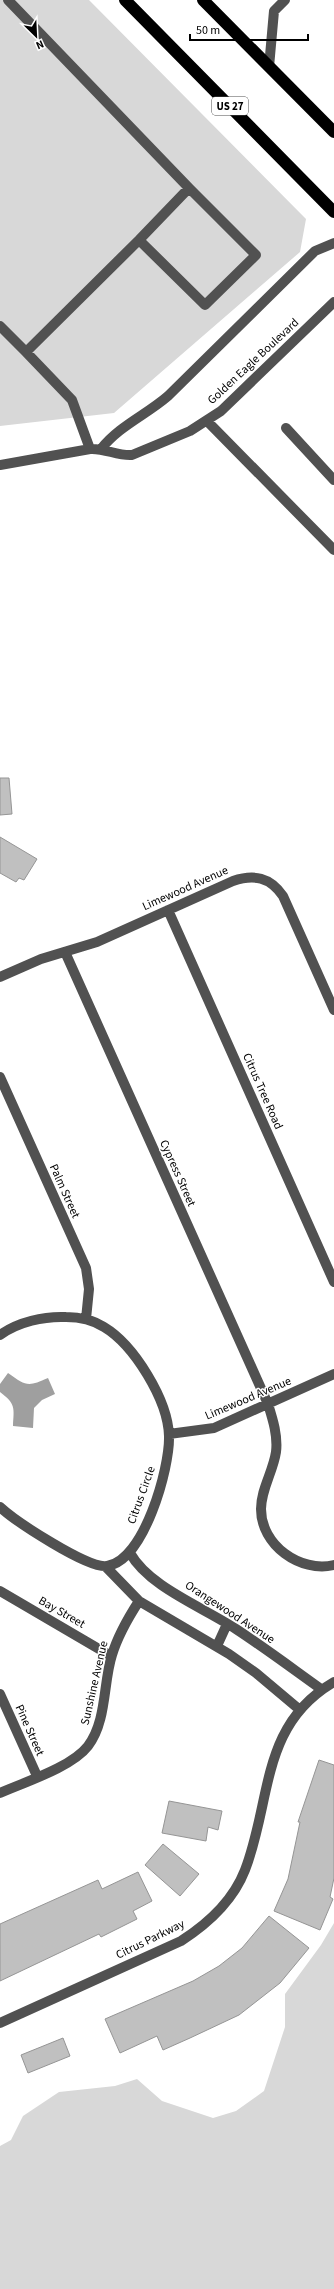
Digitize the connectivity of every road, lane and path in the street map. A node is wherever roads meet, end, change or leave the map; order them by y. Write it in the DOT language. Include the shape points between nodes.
graph roads {
  1 [pos="8,0"];
  2 [pos="125,0"];
  3 [pos="203,0"];
  4 [pos="285,0"];
  5 [pos="270,67"];
  6 [pos="334,132"];
  7 [pos="189,188"];
  8 [pos="334,212"];
  9 [pos="139,240"];
  10 [pos="334,243"];
  11 [pos="334,302"];
  12 [pos="0,326"];
  13 [pos="26,352"];
  14 [pos="207,421"];
  15 [pos="286,428"];
  16 [pos="96,449"];
  17 [pos="0,465"];
  18 [pos="334,480"];
  19 [pos="333,548"];
  20 [pos="168,910"];
  21 [pos="65,952"];
  22 [pos="0,977"];
  23 [pos="334,1010"];
  24 [pos="0,1077"];
  25 [pos="334,1282"];
  26 [pos="86,1319"];
  27 [pos="0,1336"];
  28 [pos="334,1374"];
  29 [pos="268,1404"];
  30 [pos="169,1434"];
  31 [pos="0,1507"];
  32 [pos="130,1553"];
  33 [pos="334,1565"];
  34 [pos="106,1567"];
  35 [pos="0,1591"];
  36 [pos="139,1601"];
  37 [pos="227,1624"];
  38 [pos="217,1646"];
  39 [pos="111,1656"];
  40 [pos="334,1682"];
  41 [pos="321,1689"];
  42 [pos="0,1694"];
  43 [pos="300,1710"];
  44 [pos="36,1776"];
  45 [pos="0,1793"];
  46 [pos="0,2023"];
  1 -- 7 [label="street"];
  2 -- 8 [label="highway, US 27"];
  3 -- 5 [label="highway"];
  4 -- 5 [label="street" via="274,11"];
  5 -- 6 [label="highway"];
  7 -- 9 [label="street"];
  7 -- 9 [label="street" via="256,255 205,305"];
  9 -- 13 [label="street"];
  10 -- 16 [label="street" via="315,251 168,396"];
  11 -- 14 [label="street, Golden Eagle Boulevard" via="235,400"];
  12 -- 13 [label="street"];
  13 -- 16 [label="street" via="72,400"];
  14 -- 16 [label="street, Golden Eagle Boulevard" via="173,439 132,455 111,454"];
  14 -- 19 [label="street"];
  15 -- 18 [label="street"];
  16 -- 17 [label="street, Golden Eagle Boulevard"];
  20 -- 21 [label="street, Limewood Avenue" via="97,942"];
  20 -- 23 [label="street, Limewood Avenue" via="243,878 267,879 283,896"];
  20 -- 25 [label="street, Citrus Tree Road"];
  21 -- 22 [label="street, Limewood Avenue" via="41,958"];
  21 -- 29 [label="street, Cypress Street"];
  24 -- 26 [label="street, Palm Street" via="86,1268 89,1289"];
  26 -- 27 [label="street, Citrus Circle" via="54,1317 34,1320 18,1325"];
  26 -- 30 [label="street, Citrus Circle" via="103,1326 116,1336 138,1360 161,1404"];
  28 -- 29 [label="street, Limewood Avenue"];
  29 -- 30 [label="street, Limewood Avenue" via="214,1428"];
  29 -- 33 [label="street, Cypress Street" via="276,1442 274,1459 262,1498 262,1521 274,1543 292,1559 316,1567"];
  30 -- 32 [label="street, Citrus Circle" via="160,1488"];
  31 -- 34 [label="street" via="21,1524 86,1561"];
  32 -- 34 [label="street, Citrus Circle" via="115,1565"];
  32 -- 37 [label="street, Orangewood Avenue" via="137,1565 152,1580"];
  34 -- 36 [label="street"];
  35 -- 39 [label="street, Bay Street"];
  36 -- 38 [label="street"];
  36 -- 39 [label="street, Sunshine Avenue" via="121,1631"];
  37 -- 38 [label="street"];
  37 -- 41 [label="street, Orangewood Avenue"];
  38 -- 43 [label="street" via="256,1673"];
  39 -- 44 [label="street, Sunshine Avenue" via="98,1724 88,1746 66,1763"];
  40 -- 41 [label="street, Citrus Parkway"];
  41 -- 43 [label="street, Citrus Parkway"];
  42 -- 44 [label="street, Pine Street"];
  43 -- 46 [label="street, Citrus Parkway" via="277,1747 245,1871 224,1906 197,1931 181,1941"];
  44 -- 45 [label="street, Sunshine Avenue"];
}
